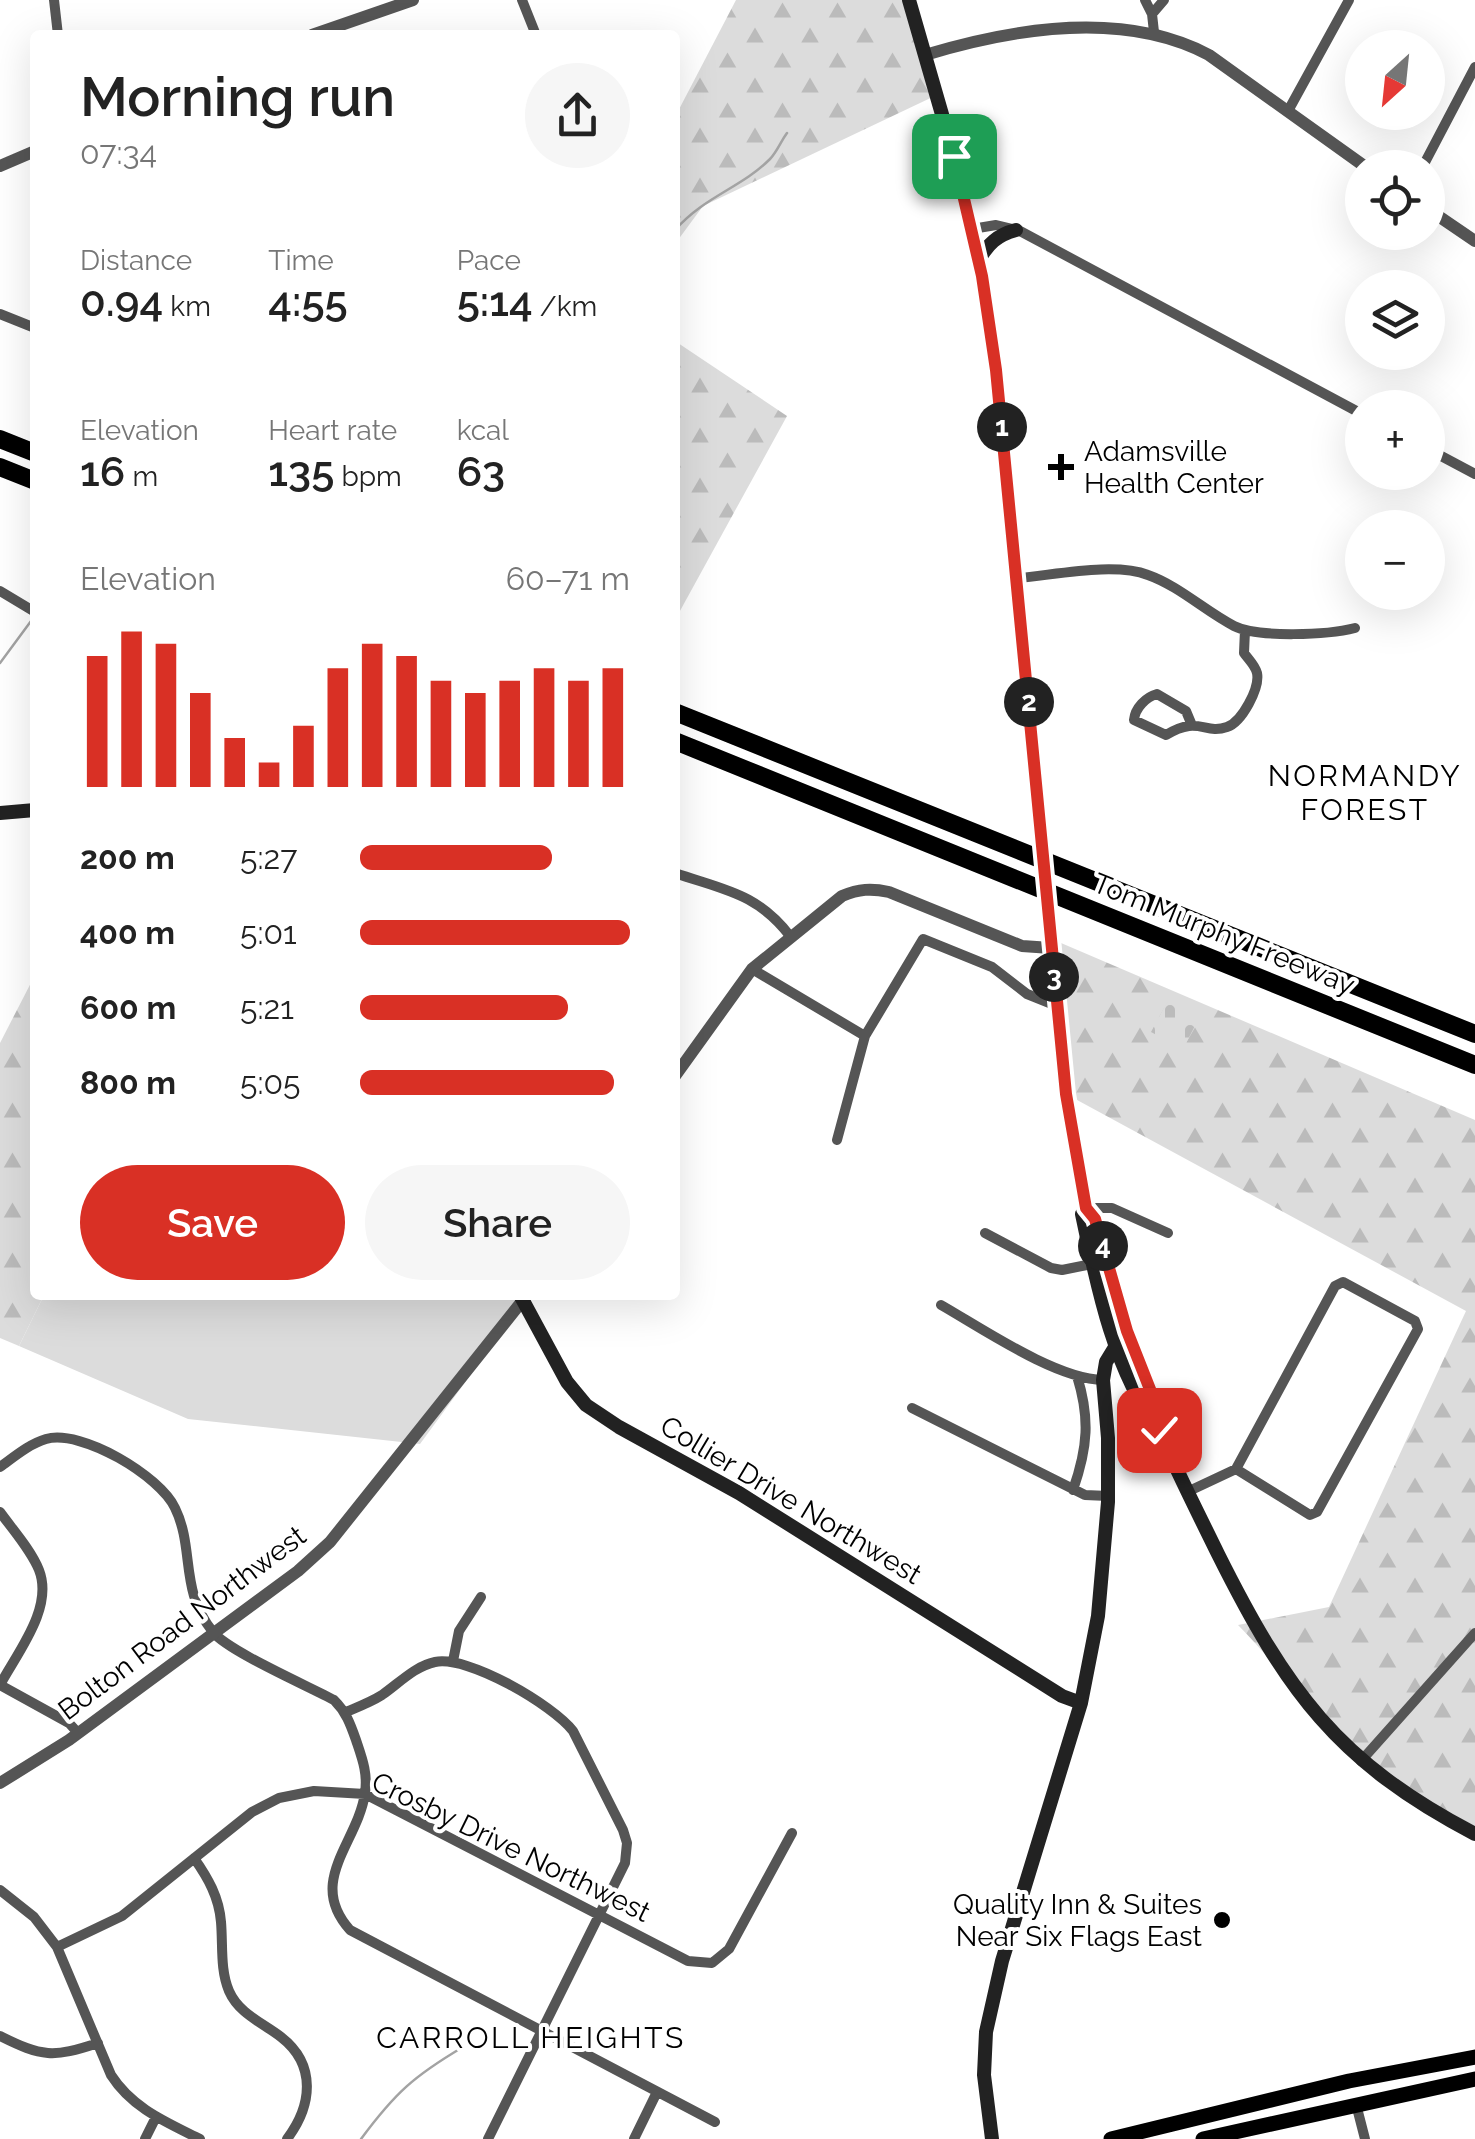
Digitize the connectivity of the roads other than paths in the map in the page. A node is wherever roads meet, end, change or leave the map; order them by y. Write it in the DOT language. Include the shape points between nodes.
graph roads {
  1 [pos="54,0"];
  2 [pos="411,0"];
  3 [pos="522,0"];
  4 [pos="909,0"];
  5 [pos="1145,0"];
  6 [pos="1164,0"];
  7 [pos="1349,0"];
  8 [pos="1152,14"];
  9 [pos="57,30"];
  10 [pos="326,30"];
  11 [pos="534,30"];
  12 [pos="1154,32"];
  13 [pos="925,55"];
  14 [pos="1475,67"];
  15 [pos="1288,111"];
  16 [pos="1431,150"];
  17 [pos="1345,152"];
  18 [pos="30,153"];
  19 [pos="0,166"];
  20 [pos="1445,221"];
  21 [pos="972,229"];
  22 [pos="1016,230"];
  23 [pos="1475,240"];
  24 [pos="978,261"];
  25 [pos="0,314"];
  26 [pos="30,326"];
  27 [pos="1345,405"];
  28 [pos="0,439"];
  29 [pos="30,451"];
  30 [pos="1445,457"];
  31 [pos="0,470"];
  32 [pos="1475,474"];
  33 [pos="30,481"];
  34 [pos="1018,578"];
  35 [pos="0,592"];
  36 [pos="30,609"];
  37 [pos="1354,628"];
  38 [pos="1245,630"];
  39 [pos="680,714"];
  40 [pos="1191,723"];
  41 [pos="680,743"];
  42 [pos="30,810"];
  43 [pos="0,813"];
  44 [pos="680,875"];
  45 [pos="790,936"];
  46 [pos="1051,948"];
  47 [pos="752,969"];
  48 [pos="1056,1006"];
  49 [pos="1475,1034"];
  50 [pos="865,1036"];
  51 [pos="1475,1065"];
  52 [pos="680,1069"];
  53 [pos="837,1140"];
  54 [pos="1086,1208"];
  55 [pos="985,1233"];
  56 [pos="1168,1234"];
  57 [pos="1092,1264"];
  58 [pos="521,1300"];
  59 [pos="525,1300"];
  60 [pos="941,1306"];
  61 [pos="1117,1344"];
  62 [pos="1077,1376"];
  63 [pos="1103,1380"];
  64 [pos="912,1408"];
  65 [pos="1159,1430"];
  66 [pos="0,1467"];
  67 [pos="1236,1469"];
  68 [pos="1073,1490"];
  69 [pos="1187,1492"];
  70 [pos="1108,1496"];
  71 [pos="0,1512"];
  72 [pos="481,1597"];
  73 [pos="214,1633"];
  74 [pos="1475,1633"];
  75 [pos="453,1661"];
  76 [pos="0,1685"];
  77 [pos="1081,1703"];
  78 [pos="346,1712"];
  79 [pos="78,1733"];
  80 [pos="1361,1760"];
  81 [pos="0,1783"];
  82 [pos="365,1794"];
  83 [pos="792,1833"];
  84 [pos="1475,1834"];
  85 [pos="194,1858"];
  86 [pos="0,1890"];
  87 [pos="600,1916"];
  88 [pos="58,1947"];
  89 [pos="541,2032"];
  90 [pos="0,2036"];
  91 [pos="98,2043"];
  92 [pos="1475,2057"];
  93 [pos="1475,2079"];
  94 [pos="657,2092"];
  95 [pos="1356,2104"];
  96 [pos="156,2117"];
  97 [pos="715,2122"];
  98 [pos="145,2139"];
  99 [pos="200,2139"];
  100 [pos="288,2139"];
  101 [pos="488,2139"];
  102 [pos="634,2139"];
  103 [pos="992,2139"];
  104 [pos="1111,2139"];
  105 [pos="1203,2139"];
  106 [pos="1365,2139"];
  1 -- 9 [label="street"];
  2 -- 10 [label="street"];
  3 -- 11 [label="street"];
  4 -- 13 [label="main road"];
  5 -- 8 [label="street"];
  6 -- 8 [label="street"];
  7 -- 15 [label="street"];
  8 -- 12 [label="street"];
  12 -- 13 [label="street" via="1014,33"];
  12 -- 15 [label="street" via="1210,54"];
  13 -- 21 [label="main road"];
  14 -- 16 [label="street"];
  15 -- 17 [label="street"];
  18 -- 19 [label="street"];
  20 -- 23 [label="street"];
  21 -- 22 [label="street"];
  21 -- 24 [label="main road"];
  22 -- 24 [label="main road" via="1002,234"];
  22 -- 27 [label="street"];
  24 -- 34 [label="main road"];
  25 -- 26 [label="street"];
  28 -- 29 [label="highway"];
  30 -- 32 [label="street"];
  31 -- 33 [label="highway"];
  34 -- 38 [label="street" via="1136,572"];
  34 -- 46 [label="main road"];
  35 -- 36 [label="street"];
  37 -- 38 [label="street" via="1328,635"];
  38 -- 40 [label="street" via="1244,653 1256,669 1252,696 1229,726"];
  39 -- 49 [label="highway, Tom Murphy Freeway"];
  40 -- 40 [label="street" via="1160,734 1134,720 1134,713 1157,694"];
  41 -- 51 [label="highway, Tom Murphy Freeway"];
  42 -- 43 [label="main road"];
  44 -- 45 [label="street" via="756,901"];
  45 -- 46 [label="street" via="842,896 872,888 1022,946"];
  45 -- 47 [label="street"];
  46 -- 48 [label="main road"];
  47 -- 50 [label="street"];
  47 -- 52 [label="street"];
  48 -- 50 [label="street" via="992,967 923,939"];
  48 -- 54 [label="main road"];
  50 -- 53 [label="street"];
  54 -- 56 [label="street" via="1112,1208"];
  54 -- 57 [label="main road"];
  54 -- 65 [label="main road" via="1157,1407"];
  55 -- 57 [label="street" via="1051,1268"];
  57 -- 61 [label="main road"];
  58 -- 73 [label="street, Bolton Road Northwest" via="330,1542"];
  59 -- 77 [label="main road, Collier Drive Northwest" via="586,1405"];
  60 -- 62 [label="street"];
  61 -- 63 [label="main road"];
  61 -- 65 [label="main road" via="1142,1407"];
  62 -- 63 [label="street"];
  62 -- 68 [label="street" via="1087,1426"];
  63 -- 70 [label="main road"];
  64 -- 68 [label="street"];
  65 -- 69 [label="main road"];
  66 -- 73 [label="street" via="58,1437 83,1442 148,1476 176,1510 190,1589"];
  67 -- 67 [label="street" via="1334,1286 1343,1282 1414,1320 1418,1329 1317,1512 1310,1515"];
  67 -- 69 [label="street"];
  68 -- 70 [label="street"];
  69 -- 80 [label="main road" via="1279,1668"];
  70 -- 77 [label="main road" via="1098,1616"];
  71 -- 76 [label="street" via="36,1562 43,1585 39,1612"];
  72 -- 75 [label="street" via="459,1630"];
  73 -- 78 [label="street"];
  73 -- 79 [label="street, Bolton Road Northwest"];
  74 -- 80 [label="street"];
  75 -- 78 [label="street" via="424,1665"];
  75 -- 87 [label="street" via="548,1707 572,1731 627,1843 625,1863"];
  76 -- 79 [label="street"];
  77 -- 103 [label="main road" via="986,2032"];
  78 -- 82 [label="street" via="366,1770"];
  79 -- 81 [label="street, Bolton Road Northwest"];
  80 -- 84 [label="main road"];
  82 -- 85 [label="street, Crosby Drive Northwest" via="314,1791 279,1798"];
  82 -- 87 [label="street, Crosby Drive Northwest"];
  82 -- 89 [label="street" via="332,1879 342,1922"];
  83 -- 87 [label="street, Crosby Drive Northwest" via="729,1949 712,1963 688,1962"];
  85 -- 88 [label="street, Crosby Drive Northwest" via="122,1916"];
  85 -- 100 [label="street" via="218,1901 230,1992 244,2011 283,2038 306,2073 308,2098"];
  86 -- 88 [label="street"];
  87 -- 89 [label="street"];
  88 -- 91 [label="street"];
  89 -- 94 [label="street"];
  89 -- 101 [label="street"];
  90 -- 91 [label="street" via="47,2055"];
  91 -- 96 [label="street" via="120,2090"];
  92 -- 104 [label="main road"];
  93 -- 95 [label="main road"];
  94 -- 97 [label="street"];
  94 -- 102 [label="street"];
  95 -- 105 [label="main road"];
  95 -- 106 [label="street"];
  96 -- 98 [label="street"];
  96 -- 99 [label="street"];
}
